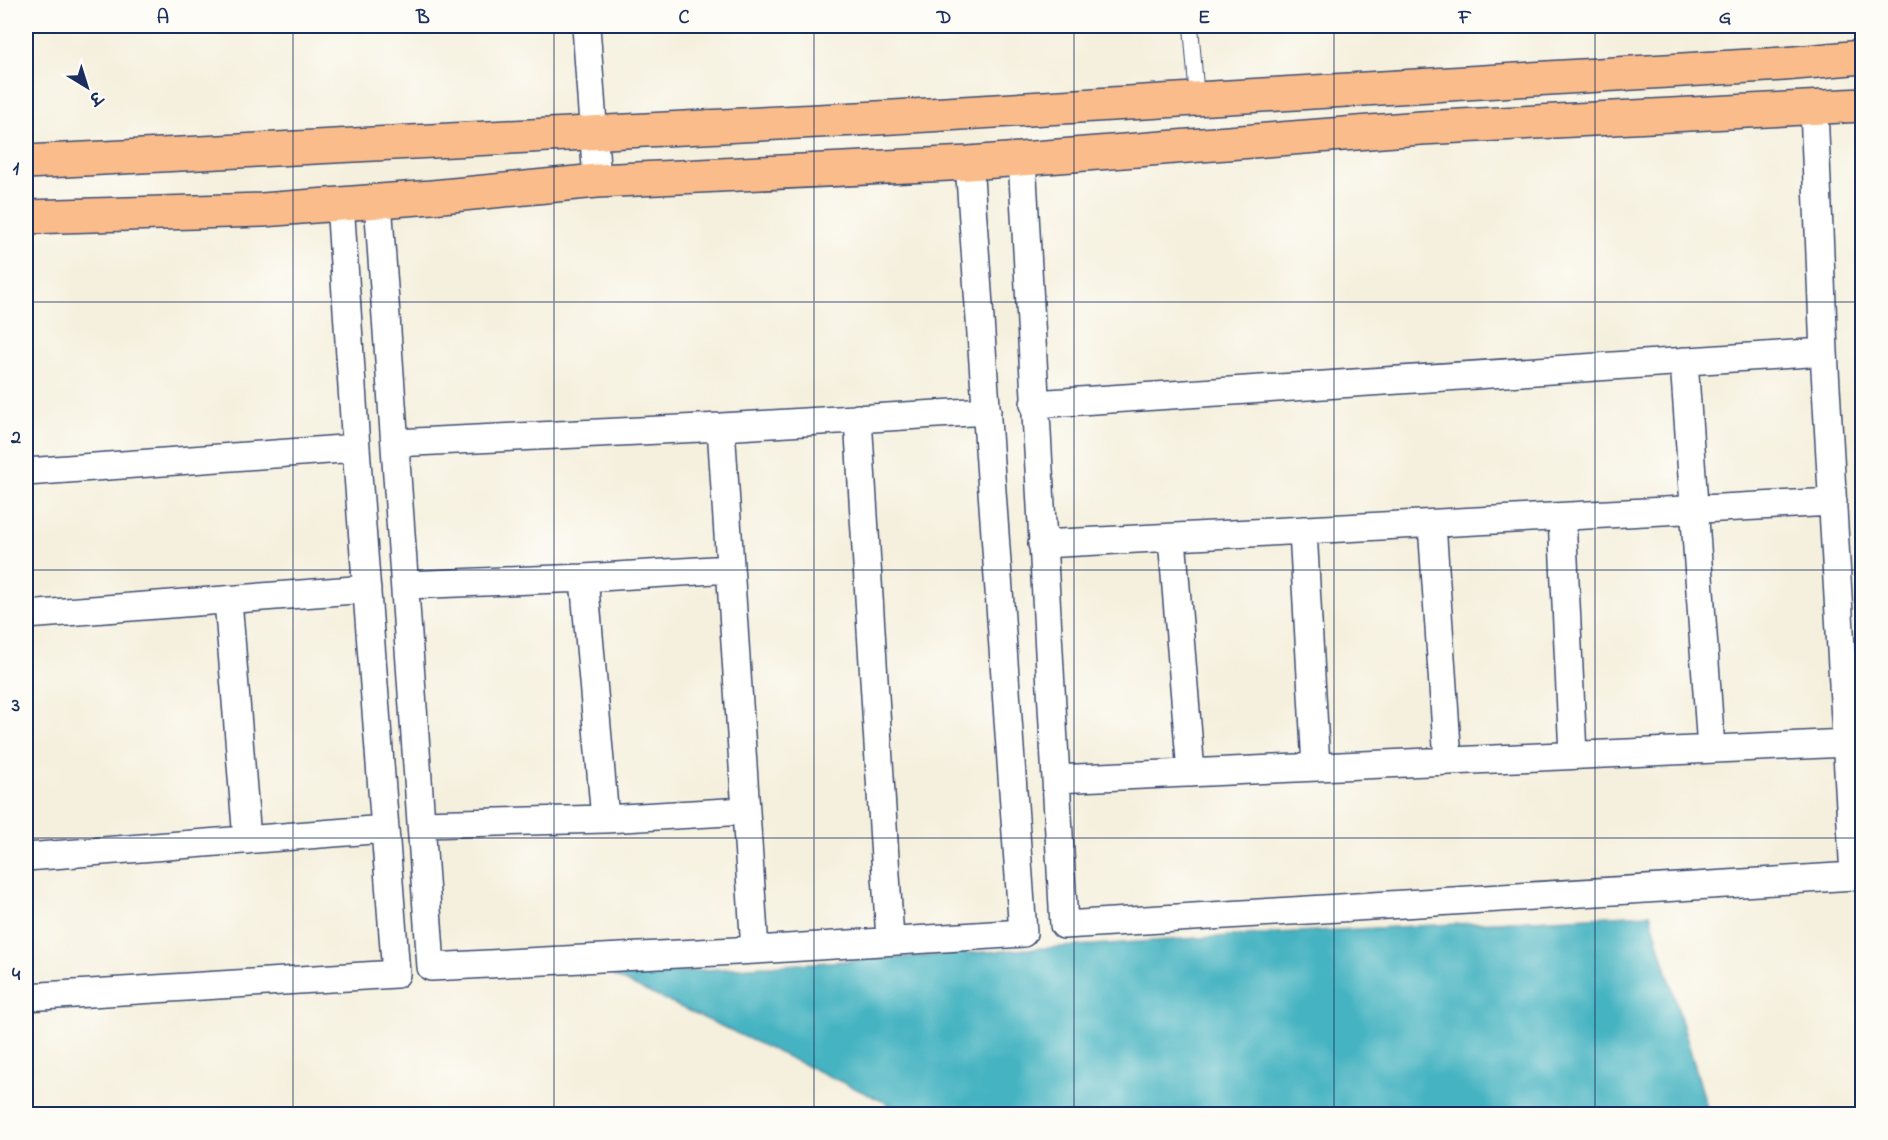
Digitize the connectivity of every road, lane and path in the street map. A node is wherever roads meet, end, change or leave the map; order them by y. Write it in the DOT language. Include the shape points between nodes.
graph roads {
  1 [pos="586,26"];
  2 [pos="1191,26"];
  3 [pos="1863,57"];
  4 [pos="1197,99"];
  5 [pos="1863,105"];
  6 [pos="1814,109"];
  7 [pos="595,132"];
  8 [pos="1022,159"];
  9 [pos="26,162"];
  10 [pos="969,163"];
  11 [pos="597,181"];
  12 [pos="378,201"];
  13 [pos="340,202"];
  14 [pos="26,217"];
  15 [pos="1824,352"];
  16 [pos="1684,361"];
  17 [pos="1034,404"];
  18 [pos="987,411"];
  19 [pos="858,418"];
  20 [pos="721,427"];
  21 [pos="395,442"];
  22 [pos="356,448"];
  23 [pos="26,472"];
  24 [pos="1833,502"];
  25 [pos="1695,510"];
  26 [pos="1562,517"];
  27 [pos="1432,524"];
  28 [pos="1303,530"];
  29 [pos="1172,538"];
  30 [pos="1042,544"];
  31 [pos="730,569"];
  32 [pos="584,578"];
  33 [pos="405,585"];
  34 [pos="367,589"];
  35 [pos="228,600"];
  36 [pos="26,615"];
  37 [pos="1847,743"];
  38 [pos="1712,749"];
  39 [pos="1573,755"];
  40 [pos="1448,761"];
  41 [pos="1316,767"];
  42 [pos="1191,773"];
  43 [pos="1056,779"];
  44 [pos="745,811"];
  45 [pos="605,819"];
  46 [pos="421,824"];
  47 [pos="385,829"];
  48 [pos="247,840"];
  49 [pos="26,857"];
  50 [pos="890,940"];
  51 [pos="754,950"];
  52 [pos="26,997"];
  1 -- 7 [label="street"];
  2 -- 4 [label="lane"];
  3 -- 4 [label="main road"];
  4 -- 7 [label="main road"];
  5 -- 6 [label="main road"];
  6 -- 8 [label="main road" via="1421,128"];
  6 -- 15 [label="street"];
  7 -- 9 [label="main road"];
  7 -- 11 [label="street"];
  8 -- 10 [label="main road"];
  8 -- 17 [label="street"];
  10 -- 11 [label="main road"];
  10 -- 18 [label="street"];
  11 -- 12 [label="main road"];
  12 -- 13 [label="main road"];
  12 -- 21 [label="street"];
  13 -- 14 [label="main road" via="262,210"];
  13 -- 22 [label="street"];
  15 -- 16 [label="street"];
  15 -- 24 [label="street"];
  16 -- 17 [label="street"];
  16 -- 25 [label="street"];
  17 -- 30 [label="street"];
  18 -- 19 [label="street"];
  18 -- 50 [label="street" via="1023,933"];
  19 -- 20 [label="street"];
  19 -- 50 [label="street"];
  20 -- 21 [label="street"];
  20 -- 31 [label="street"];
  21 -- 33 [label="street"];
  22 -- 23 [label="street"];
  22 -- 34 [label="street"];
  24 -- 25 [label="street"];
  24 -- 37 [label="street"];
  25 -- 26 [label="street"];
  25 -- 38 [label="street"];
  26 -- 27 [label="street"];
  26 -- 39 [label="street"];
  27 -- 28 [label="street"];
  27 -- 40 [label="street"];
  28 -- 29 [label="street"];
  28 -- 41 [label="street"];
  29 -- 30 [label="street"];
  29 -- 42 [label="street"];
  30 -- 43 [label="street"];
  31 -- 32 [label="street"];
  31 -- 44 [label="street"];
  32 -- 33 [label="street"];
  32 -- 45 [label="street"];
  33 -- 46 [label="street"];
  34 -- 35 [label="street"];
  34 -- 47 [label="street"];
  35 -- 36 [label="street"];
  35 -- 48 [label="street"];
  37 -- 38 [label="street"];
  37 -- 43 [label="street" via="1854,876 1064,925"];
  38 -- 39 [label="street"];
  39 -- 40 [label="street"];
  40 -- 41 [label="street"];
  41 -- 42 [label="street"];
  42 -- 43 [label="street"];
  44 -- 45 [label="street"];
  44 -- 51 [label="street"];
  45 -- 46 [label="street"];
  46 -- 51 [label="street" via="431,967"];
  47 -- 48 [label="street"];
  47 -- 52 [label="street" via="396,974"];
  48 -- 49 [label="street"];
  50 -- 51 [label="street"];
}
